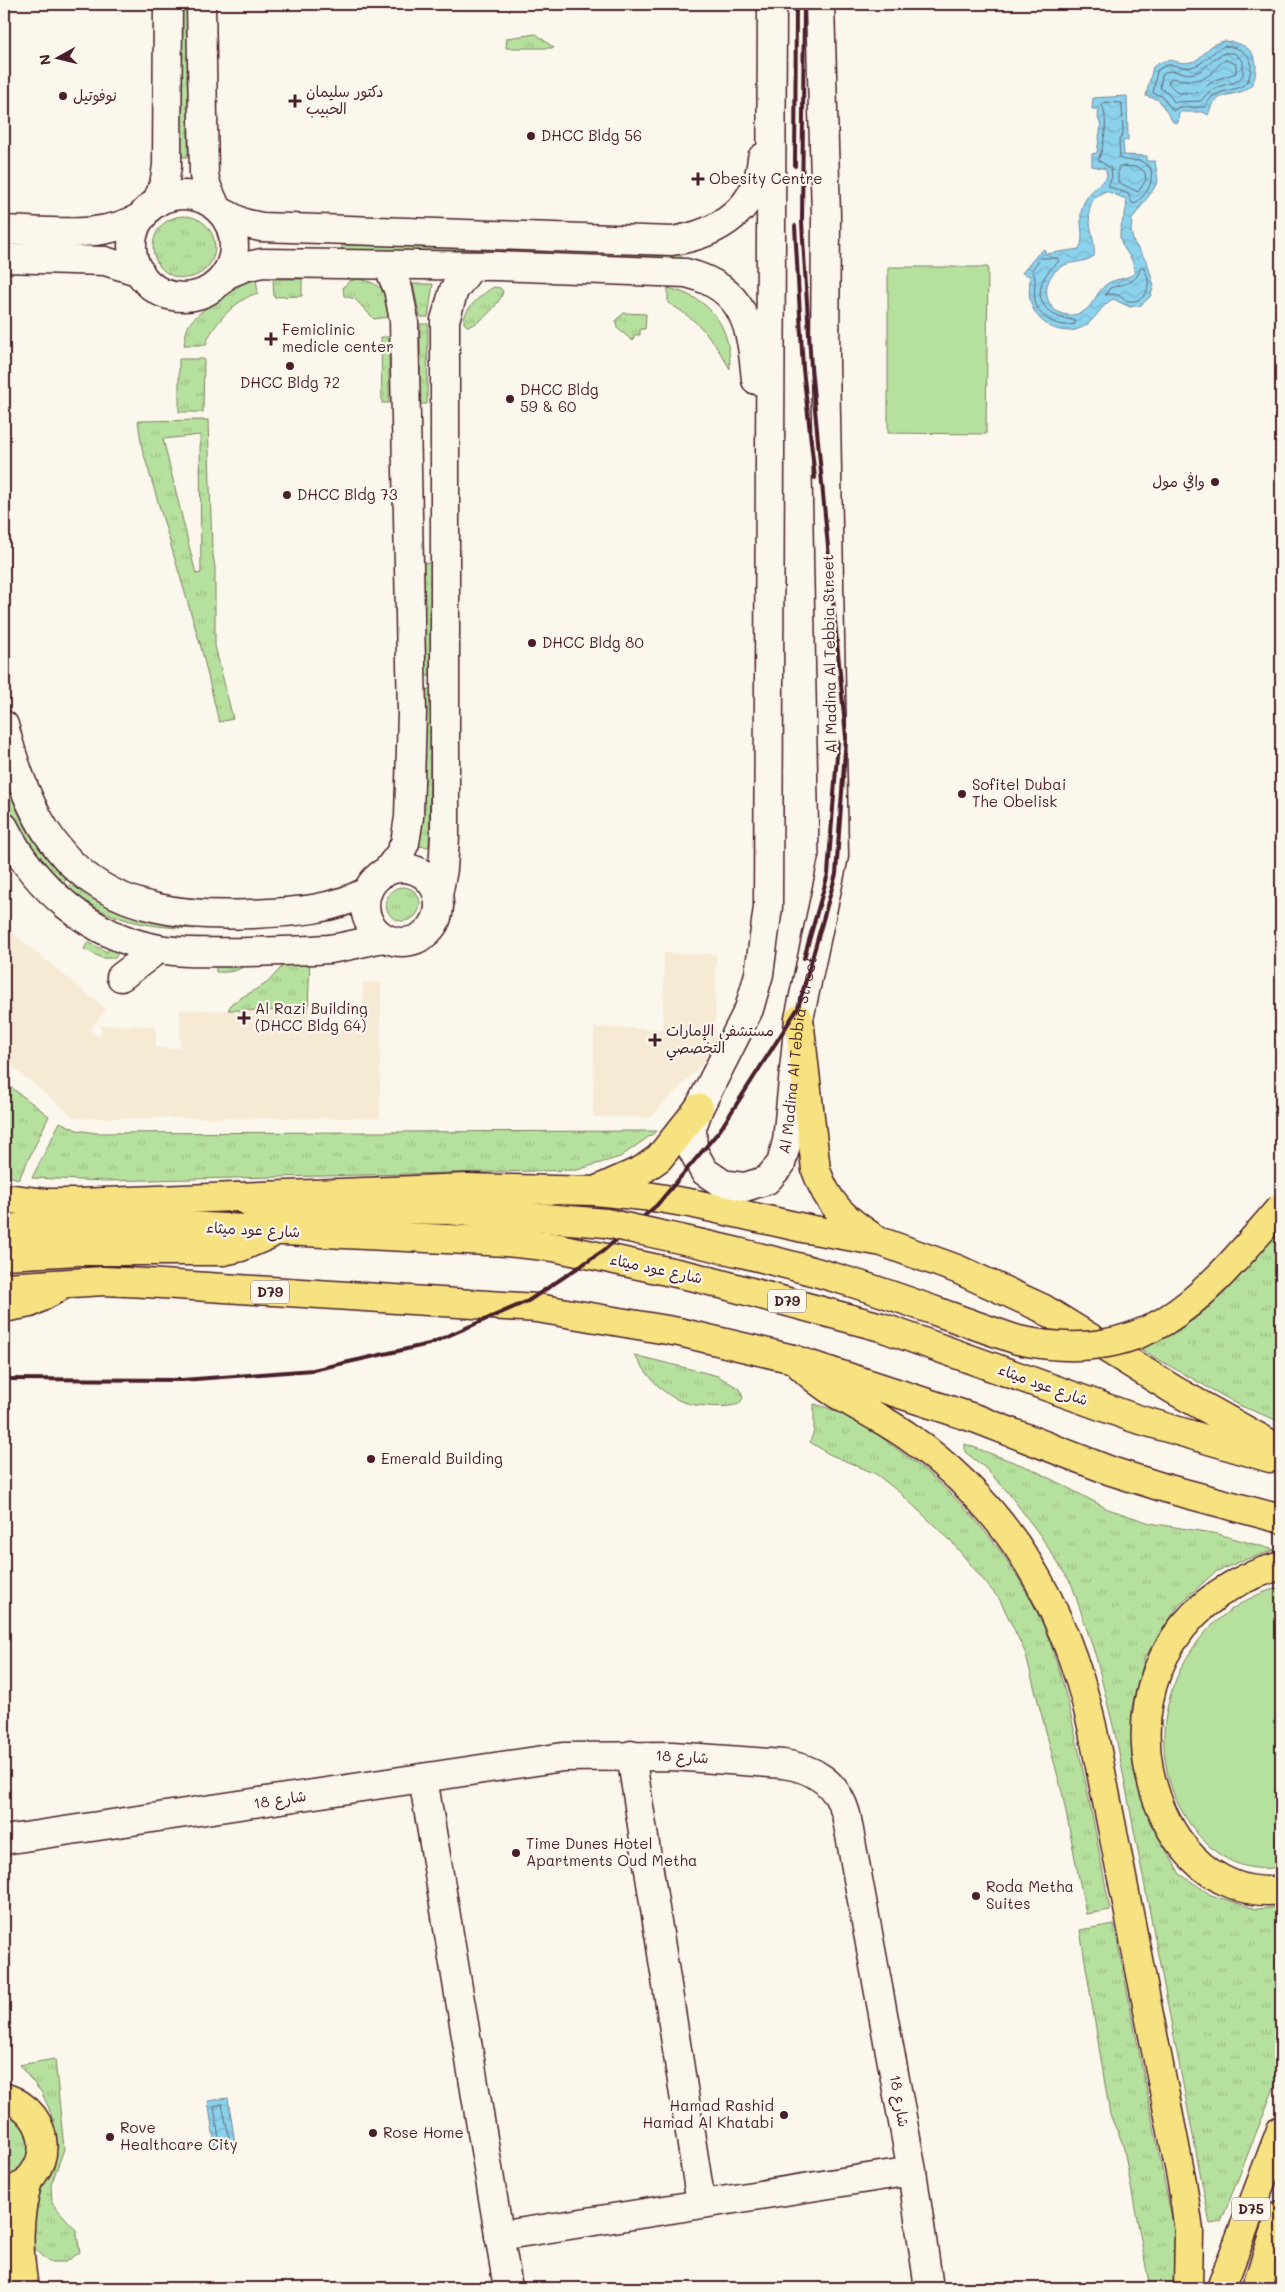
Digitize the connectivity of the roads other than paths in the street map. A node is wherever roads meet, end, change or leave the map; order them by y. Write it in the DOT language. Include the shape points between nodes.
graph roads {
  1 [pos="168,4"];
  2 [pos="201,4"];
  3 [pos="772,4"];
  4 [pos="820,4"];
  5 [pos="772,124"];
  6 [pos="218,209"];
  7 [pos="149,210"];
  8 [pos="4,230"];
  9 [pos="4,258"];
  10 [pos="388,266"];
  11 [pos="472,266"];
  12 [pos="140,272"];
  13 [pos="225,275"];
  14 [pos="407,436"];
  15 [pos="771,459"];
  16 [pos="445,522"];
  17 [pos="4,725"];
  18 [pos="4,827"];
  19 [pos="377,881"];
  20 [pos="438,895"];
  21 [pos="385,938"];
  22 [pos="158,949"];
  23 [pos="121,977"];
  24 [pos="799,1019"];
  25 [pos="699,1108"];
  26 [pos="596,1190"];
  27 [pos="238,1197"];
  28 [pos="4,1198"];
  29 [pos="1281,1207"];
  30 [pos="4,1229"];
  31 [pos="274,1232"];
  32 [pos="882,1242"];
  33 [pos="4,1255"];
  34 [pos="63,1283"];
  35 [pos="4,1287"];
  36 [pos="4,1308"];
  37 [pos="794,1359"];
  38 [pos="1281,1450"];
  39 [pos="1281,1461"];
  40 [pos="1281,1519"];
  41 [pos="1281,1566"];
  42 [pos="630,1755"];
  43 [pos="423,1778"];
  44 [pos="9,1842"];
  45 [pos="1281,1890"];
  46 [pos="8,2096"];
  47 [pos="1281,2130"];
  48 [pos="912,2170"];
  49 [pos="28,2181"];
  50 [pos="4,2194"];
  51 [pos="701,2203"];
  52 [pos="1281,2215"];
  53 [pos="499,2236"];
  54 [pos="24,2288"];
  55 [pos="508,2288"];
  56 [pos="928,2288"];
  57 [pos="1188,2288"];
  58 [pos="1221,2288"];
  59 [pos="1256,2288"];
  1 -- 7 [label="street" via="167,166 164,185"];
  2 -- 6 [label="street" via="204,166 207,187"];
  3 -- 5 [label="street, Al Madina Al Tebbia Street"];
  4 -- 24 [label="street, Al Madina Al Tebbia Street" via="826,216 834,856"];
  5 -- 6 [label="street" via="764,135 760,173 752,193 726,222 694,238 662,241 262,227 243,223"];
  5 -- 15 [label="street, Al Madina Al Tebbia Street"];
  6 -- 7 [label="street" via="202,198 186,195 170,197"];
  6 -- 13 [label="street" via="230,226 234,242 232,260"];
  7 -- 8 [label="street" via="121,226 104,230"];
  7 -- 12 [label="street" via="136,229 133,244 134,259"];
  9 -- 12 [label="street" via="106,262"];
  10 -- 11 [label="street"];
  10 -- 13 [label="street" via="262,264"];
  10 -- 14 [label="street" via="398,290 404,320"];
  11 -- 15 [label="street" via="686,273 715,284 737,305 751,332 762,437"];
  11 -- 16 [label="street" via="454,290 445,320"];
  12 -- 13 [label="street" via="156,289 179,297 203,293"];
  14 -- 16 [label="street" via="417,430 424,436 431,499"];
  14 -- 19 [label="street" via="412,713 409,817 405,843"];
  15 -- 25 [label="street, Al Madina Al Tebbia Street" via="768,907 765,942 749,1009"];
  16 -- 20 [label="street" via="445,837"];
  17 -- 19 [label="street" via="14,764 40,822 59,850 80,873 134,903 165,911 210,915 308,911 349,901"];
  18 -- 22 [label="street" via="30,867 55,897 86,921 109,933"];
  19 -- 20 [label="street" via="396,868 418,871 434,885"];
  19 -- 21 [label="street" via="366,912 376,931"];
  20 -- 21 [label="street" via="436,921 425,935 402,942"];
  21 -- 22 [label="street" via="294,951"];
  22 -- 23 [label="street"];
  24 -- 25 [label="street, Al Madina Al Tebbia Street" via="787,1141 781,1164 767,1180 745,1187 723,1184 704,1171 692,1151 692,1128"];
  24 -- 32 [label="main road" via="812,1146 822,1189 837,1210"];
  25 -- 26 [label="main road" via="659,1158 642,1170"];
  26 -- 27 [label="main road" via="467,1188"];
  26 -- 32 [label="main road" via="695,1204"];
  27 -- 28 [label="main road" via="45,1203"];
  27 -- 29 [label="main road, bridge" via="263,1208 448,1210 606,1223 812,1271 913,1302 1018,1340 1041,1345 1085,1347 1110,1344 1145,1332 1177,1314 1222,1275"];
  30 -- 31 [label="main road, شارع عود ميثاء / D79" via="135,1224"];
  31 -- 33 [label="main road" via="241,1247 222,1251"];
  31 -- 39 [label="main road, شارع عود ميثاء / D79" via="554,1247 695,1277 881,1327 1134,1418"];
  32 -- 38 [label="main road" via="957,1268 1042,1308 1174,1390"];
  34 -- 35 [label="main road, D79"];
  34 -- 36 [label="main road" via="30,1303"];
  34 -- 37 [label="main road, D79" via="146,1283 537,1308 679,1332"];
  37 -- 40 [label="main road, D79" via="977,1419 1111,1471"];
  37 -- 57 [label="main road" via="822,1386 929,1452 972,1492 992,1513 1027,1561 1067,1640 1092,1726 1182,2182 1189,2231"];
  41 -- 45 [label="main road" via="1231,1584 1185,1624 1166,1653 1155,1678 1146,1738 1156,1797 1185,1850 1210,1873 1235,1886 1262,1891"];
  42 -- 43 [label="street, شارع 18" via="534,1760"];
  42 -- 48 [label="street, شارع 18" via="799,1766 814,1772 837,1794 846,1814"];
  42 -- 51 [label="street"];
  43 -- 44 [label="street, شارع 18"];
  43 -- 53 [label="street"];
  46 -- 49 [label="main road" via="26,2108 41,2131 43,2144 39,2164"];
  47 -- 58 [label="main road, D75"];
  48 -- 51 [label="street"];
  48 -- 56 [label="street, شارع 18"];
  49 -- 50 [label="main road"];
  49 -- 54 [label="main road" via="18,2231"];
  51 -- 53 [label="street"];
  52 -- 59 [label="main road"];
  53 -- 55 [label="street"];
}
